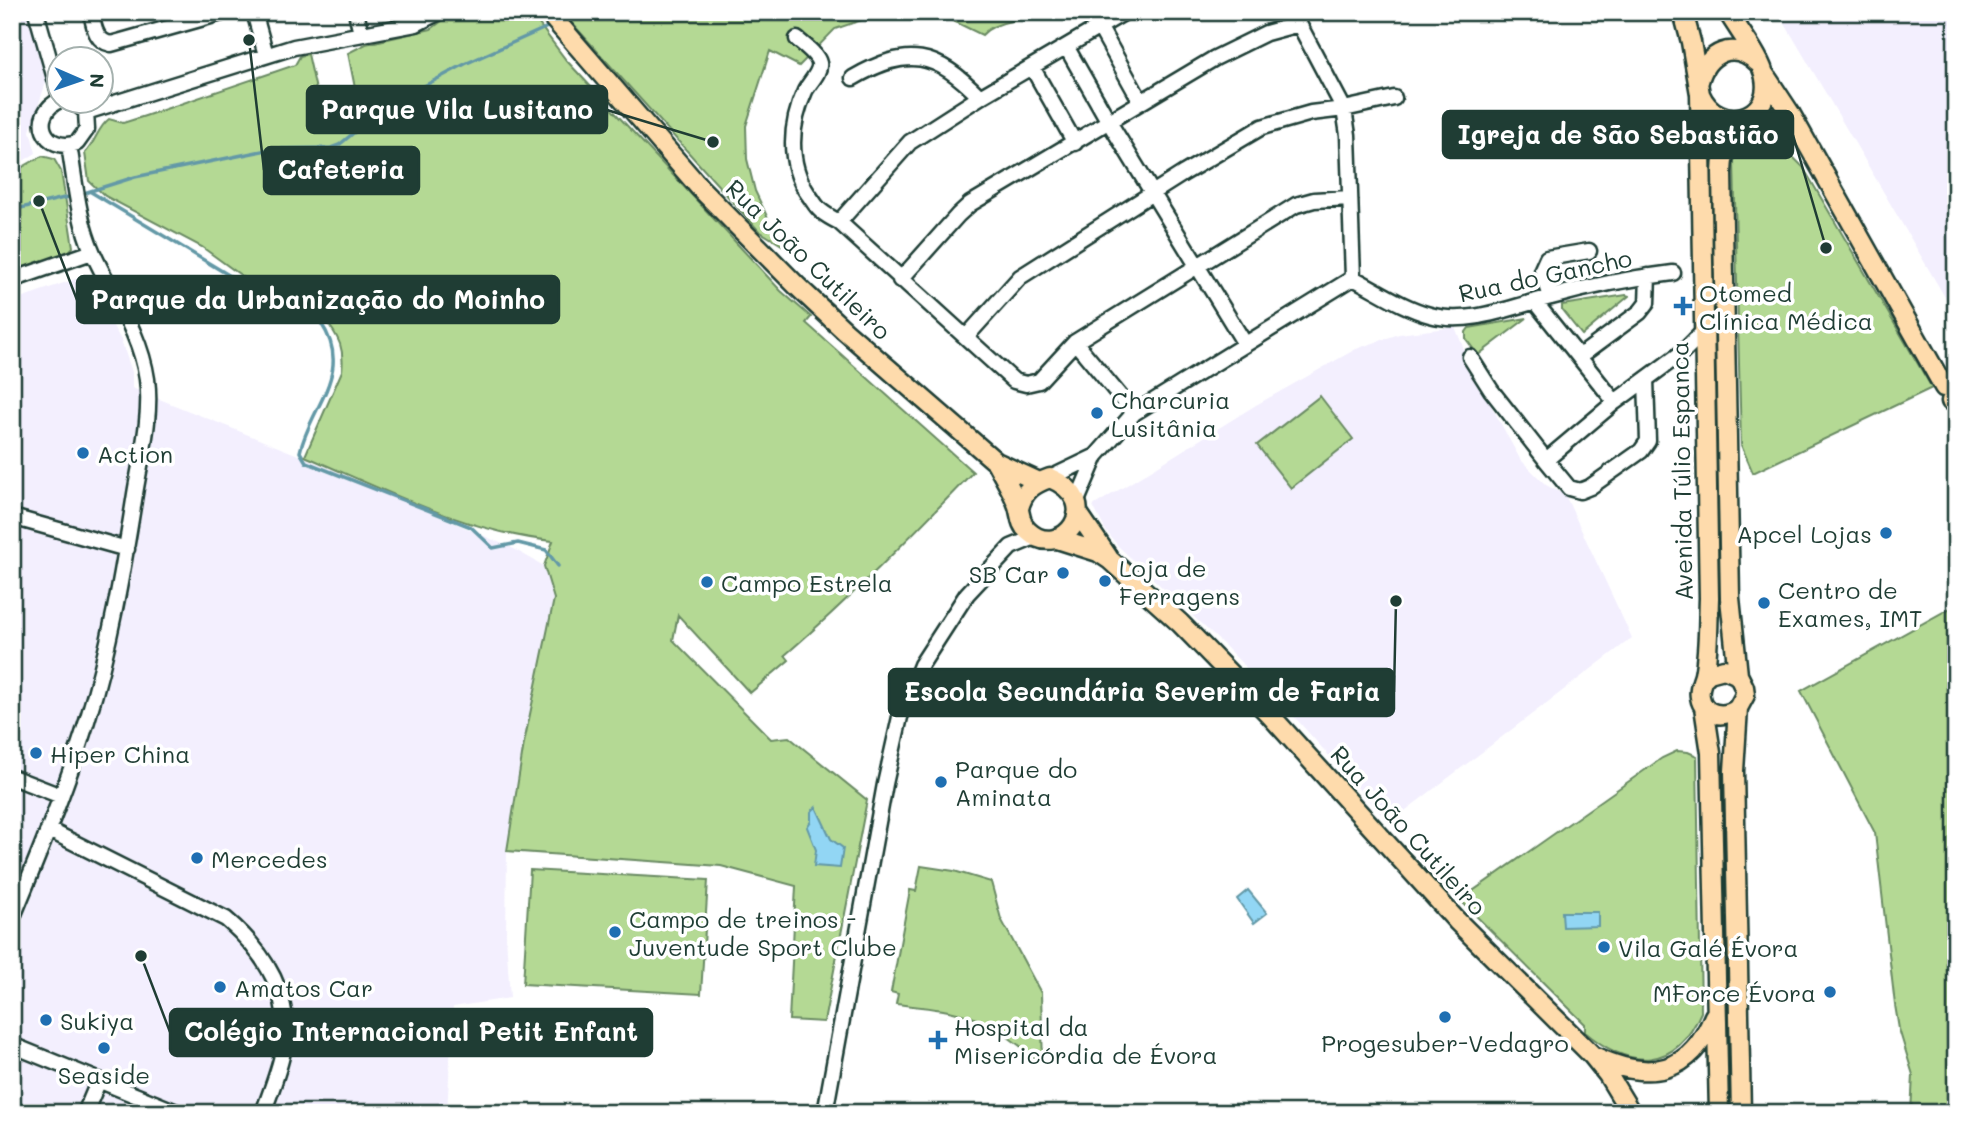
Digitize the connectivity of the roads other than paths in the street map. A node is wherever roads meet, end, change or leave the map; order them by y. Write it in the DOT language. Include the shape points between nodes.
graph roads {
  1 [pos="36,12"];
  2 [pos="91,12"];
  3 [pos="225,12"];
  4 [pos="254,12"];
  5 [pos="356,12"];
  6 [pos="439,12"];
  7 [pos="548,12"];
  8 [pos="1125,12"];
  9 [pos="1683,12"];
  10 [pos="1728,12"];
  11 [pos="1297,18"];
  12 [pos="1100,27"];
  13 [pos="361,34"];
  14 [pos="797,39"];
  15 [pos="1066,47"];
  16 [pos="46,48"];
  17 [pos="266,55"];
  18 [pos="1032,67"];
  19 [pos="1762,70"];
  20 [pos="853,78"];
  21 [pos="1699,87"];
  22 [pos="980,97"];
  23 [pos="1394,98"];
  24 [pos="116,102"];
  25 [pos="1141,102"];
  26 [pos="1344,109"];
  27 [pos="46,110"];
  28 [pos="87,116"];
  29 [pos="1745,116"];
  30 [pos="1109,122"];
  31 [pos="1802,137"];
  32 [pos="1075,143"];
  33 [pos="69,145"];
  34 [pos="1152,193"];
  35 [pos="1350,198"];
  36 [pos="839,222"];
  37 [pos="1589,251"];
  38 [pos="92,252"];
  39 [pos="1197,266"];
  40 [pos="1672,274"];
  41 [pos="1648,276"];
  42 [pos="1353,278"];
  43 [pos="12,280"];
  44 [pos="901,280"];
  45 [pos="1551,297"];
  46 [pos="1535,302"];
  47 [pos="1703,332"];
  48 [pos="966,338"];
  49 [pos="1075,342"];
  50 [pos="1245,344"];
  51 [pos="1684,352"];
  52 [pos="1470,357"];
  53 [pos="1579,357"];
  54 [pos="1704,367"];
  55 [pos="1646,379"];
  56 [pos="1952,396"];
  57 [pos="1615,402"];
  58 [pos="1134,413"];
  59 [pos="1096,456"];
  60 [pos="1546,460"];
  61 [pos="996,462"];
  62 [pos="1045,480"];
  63 [pos="1078,507"];
  64 [pos="1019,514"];
  65 [pos="12,517"];
  66 [pos="1035,537"];
  67 [pos="1058,539"];
  68 [pos="1011,547"];
  69 [pos="127,549"];
  70 [pos="1110,560"];
  71 [pos="1738,675"];
  72 [pos="1703,678"];
  73 [pos="1704,707"];
  74 [pos="1738,708"];
  75 [pos="12,777"];
  76 [pos="61,796"];
  77 [pos="49,830"];
  78 [pos="12,876"];
  79 [pos="27,882"];
  80 [pos="12,919"];
  81 [pos="1717,1010"];
  82 [pos="12,1045"];
  83 [pos="1592,1055"];
  84 [pos="99,1080"];
  85 [pos="85,1113"];
  86 [pos="179,1113"];
  87 [pos="263,1113"];
  88 [pos="825,1113"];
  89 [pos="1631,1113"];
  90 [pos="1719,1113"];
  91 [pos="1741,1113"];
  1 -- 16 [label="street"];
  2 -- 3 [label="street" via="97,37 111,44"];
  4 -- 17 [label="street"];
  5 -- 13 [label="street"];
  6 -- 13 [label="street" via="416,24"];
  7 -- 61 [label="main road, Rua João Cutileiro" via="700,188 798,287"];
  8 -- 12 [label="street"];
  9 -- 21 [label="main road, Avenida Túlio Espanca"];
  10 -- 19 [label="main road"];
  11 -- 25 [label="street" via="1239,44"];
  11 -- 26 [label="street"];
  12 -- 15 [label="street"];
  12 -- 25 [label="street"];
  13 -- 17 [label="street"];
  14 -- 36 [label="street" via="819,63 797,108 793,130 796,169 819,210"];
  15 -- 18 [label="street"];
  15 -- 30 [label="street"];
  17 -- 24 [label="street"];
  18 -- 22 [label="street"];
  18 -- 32 [label="street"];
  19 -- 21 [label="main road" via="1751,56 1729,51 1709,60"];
  19 -- 29 [label="main road, Avenida Túlio Espanca" via="1765,95"];
  19 -- 31 [label="main road"];
  20 -- 22 [label="street" via="879,63 921,59 951,71"];
  21 -- 29 [label="main road" via="1711,111 1731,119"];
  21 -- 47 [label="main road, Avenida Túlio Espanca"];
  22 -- 36 [label="street" via="910,142"];
  23 -- 26 [label="street"];
  25 -- 30 [label="street"];
  26 -- 34 [label="street" via="1262,127"];
  26 -- 35 [label="street"];
  27 -- 33 [label="street" via="45,133 51,141"];
  28 -- 33 [label="street" via="84,137"];
  29 -- 31 [label="main road" via="1780,124"];
  29 -- 71 [label="main road, Avenida Túlio Espanca" via="1728,137 1722,173 1730,598"];
  30 -- 32 [label="street"];
  30 -- 34 [label="street"];
  31 -- 56 [label="main road"];
  32 -- 44 [label="street" via="964,209"];
  33 -- 38 [label="street" via="80,213"];
  34 -- 39 [label="street"];
  34 -- 48 [label="street" via="1020,277"];
  35 -- 39 [label="street" via="1296,205"];
  35 -- 42 [label="street"];
  36 -- 44 [label="street"];
  37 -- 45 [label="street" via="1547,258 1542,269"];
  38 -- 43 [label="street"];
  38 -- 69 [label="street" via="136,335 148,382"];
  39 -- 49 [label="street"];
  39 -- 50 [label="street"];
  40 -- 41 [label="street, Rua do Gancho"];
  41 -- 45 [label="street, Rua do Gancho"];
  41 -- 53 [label="street" via="1647,303 1640,312"];
  42 -- 46 [label="street, Rua do Gancho" via="1440,317 1470,316"];
  42 -- 50 [label="street"];
  44 -- 48 [label="street"];
  45 -- 46 [label="street, Rua do Gancho"];
  46 -- 53 [label="street"];
  47 -- 51 [label="street"];
  47 -- 54 [label="main road, Avenida Túlio Espanca"];
  48 -- 49 [label="street" via="1014,381 1027,384 1039,381"];
  49 -- 58 [label="street"];
  50 -- 58 [label="street"];
  51 -- 54 [label="street" via="1698,355"];
  51 -- 55 [label="street"];
  52 -- 60 [label="street"];
  53 -- 57 [label="street"];
  54 -- 72 [label="main road, Avenida Túlio Espanca" via="1709,598"];
  55 -- 57 [label="street"];
  55 -- 60 [label="street" via="1648,441 1641,451 1580,491 1569,488"];
  57 -- 60 [label="street"];
  58 -- 59 [label="street"];
  59 -- 62 [label="street"];
  59 -- 63 [label="street"];
  61 -- 62 [label="main road, Rua João Cutileiro"];
  61 -- 64 [label="main road, Rua João Cutileiro"];
  62 -- 63 [label="main road, Rua João Cutileiro" via="1071,491"];
  62 -- 64 [label="main road" via="1022,496"];
  63 -- 67 [label="main road" via="1075,524"];
  63 -- 70 [label="main road, Rua João Cutileiro"];
  64 -- 66 [label="main road, Rua João Cutileiro"];
  64 -- 68 [label="street"];
  65 -- 69 [label="street"];
  66 -- 67 [label="main road, Rua João Cutileiro"];
  66 -- 68 [label="street"];
  67 -- 70 [label="main road, Rua João Cutileiro"];
  68 -- 88 [label="street" via="967,594 921,665 900,717"];
  69 -- 76 [label="street" via="102,670"];
  70 -- 83 [label="main road, Rua João Cutileiro" via="1180,623 1278,723 1457,921"];
  71 -- 72 [label="main road" via="1724,669"];
  71 -- 74 [label="main road, Avenida Túlio Espanca" via="1745,695"];
  72 -- 73 [label="main road, Avenida Túlio Espanca" via="1699,692"];
  73 -- 74 [label="main road" via="1725,715"];
  73 -- 81 [label="main road, Avenida Túlio Espanca" via="1711,753"];
  74 -- 91 [label="main road, Avenida Túlio Espanca" via="1734,771"];
  75 -- 76 [label="street"];
  76 -- 77 [label="street"];
  77 -- 79 [label="street"];
  77 -- 87 [label="street" via="226,919 260,953 278,986 286,1030"];
  78 -- 79 [label="street"];
  79 -- 80 [label="street"];
  81 -- 83 [label="main road" via="1700,1045 1686,1059 1660,1071 1625,1069"];
  81 -- 90 [label="main road, Avenida Túlio Espanca"];
  82 -- 84 [label="street"];
  83 -- 89 [label="main road, Rua João Cutileiro"];
  84 -- 85 [label="street"];
  84 -- 86 [label="street"];
}
